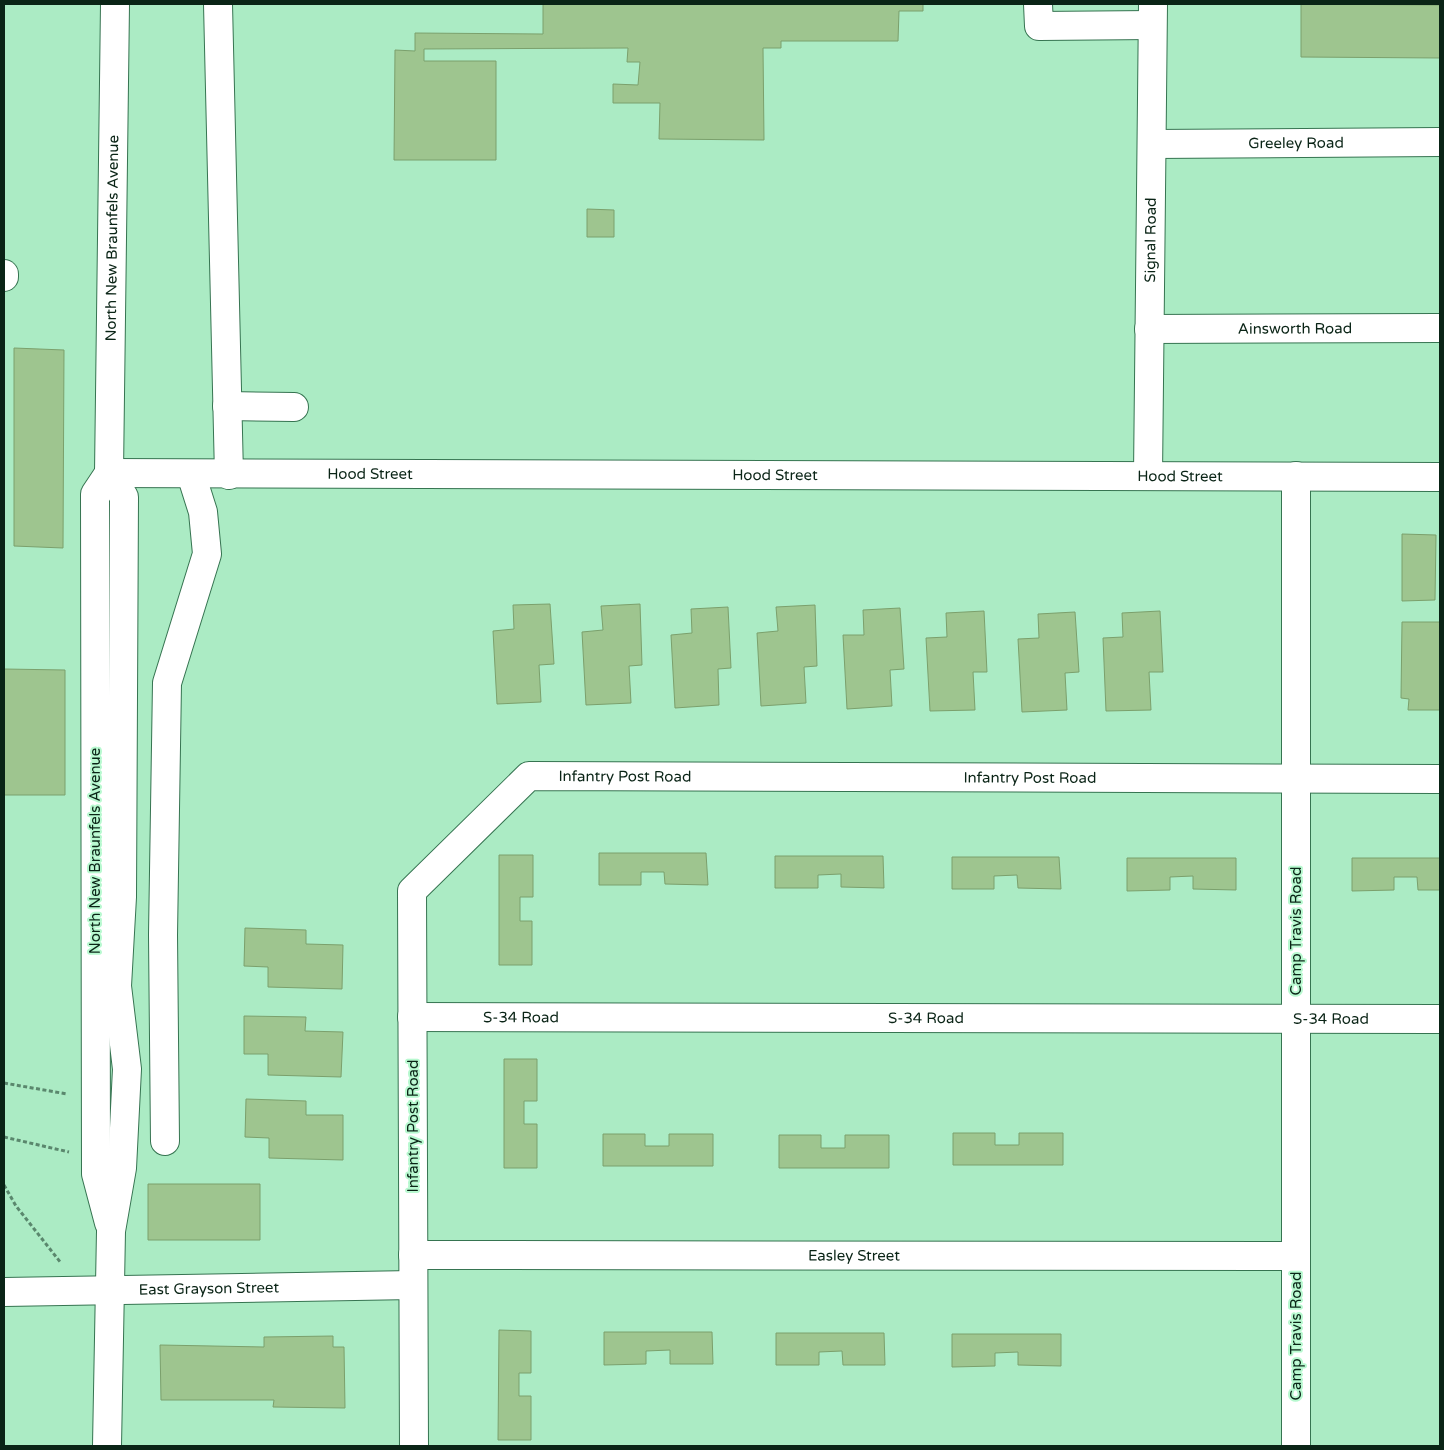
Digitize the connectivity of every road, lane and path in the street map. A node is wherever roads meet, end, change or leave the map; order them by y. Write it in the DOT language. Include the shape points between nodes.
graph roads {
  1 [pos="115,4"];
  2 [pos="218,4"];
  3 [pos="1038,4"];
  4 [pos="1153,15"];
  5 [pos="1440,142"];
  6 [pos="1152,144"];
  7 [pos="1149,328"];
  8 [pos="1440,328"];
  9 [pos="227,406"];
  10 [pos="294,407"];
  11 [pos="109,473"];
  12 [pos="191,474"];
  13 [pos="229,475"];
  14 [pos="1148,476"];
  15 [pos="1296,476"];
  16 [pos="1440,477"];
  17 [pos="1296,779"];
  18 [pos="1440,779"];
  19 [pos="95,819"];
  20 [pos="122,819"];
  21 [pos="108,932"];
  22 [pos="412,1017"];
  23 [pos="1440,1019"];
  24 [pos="1296,1020"];
  25 [pos="4,1083"];
  26 [pos="76,1096"];
  27 [pos="4,1137"];
  28 [pos="165,1141"];
  29 [pos="77,1154"];
  30 [pos="4,1185"];
  31 [pos="413,1255"];
  32 [pos="1296,1256"];
  33 [pos="61,1264"];
  34 [pos="413,1285"];
  35 [pos="109,1291"];
  36 [pos="4,1292"];
  37 [pos="107,1446"];
  38 [pos="414,1446"];
  39 [pos="1296,1446"];
  1 -- 11 [label="street, North New Braunfels Avenue"];
  2 -- 9 [label="street"];
  3 -- 4 [label="street" via="1039,26"];
  4 -- 6 [label="street, Signal Road"];
  5 -- 6 [label="street, Greeley Road"];
  6 -- 7 [label="street, Signal Road"];
  7 -- 8 [label="street, Ainsworth Road"];
  7 -- 14 [label="street, Signal Road"];
  9 -- 10 [label="street"];
  9 -- 13 [label="street"];
  11 -- 12 [label="street, Hood Street"];
  11 -- 19 [label="street, North New Braunfels Avenue" via="94,494"];
  11 -- 20 [label="street, North New Braunfels Avenue" via="124,498"];
  12 -- 13 [label="street, Hood Street"];
  12 -- 28 [label="street" via="203,512 207,554 167,683 163,935"];
  13 -- 14 [label="street, Hood Street"];
  14 -- 15 [label="street, Hood Street"];
  15 -- 16 [label="street, Hood Street"];
  15 -- 17 [label="street, Camp Travis Road"];
  17 -- 18 [label="street, Infantry Post Road"];
  17 -- 22 [label="street, Infantry Post Road" via="529,776 412,891"];
  17 -- 24 [label="street, Camp Travis Road"];
  19 -- 20 [label="street"];
  19 -- 21 [label="street, North New Braunfels Avenue"];
  20 -- 21 [label="street, North New Braunfels Avenue"];
  21 -- 35 [label="street, North New Braunfels Avenue" via="96,1174 111,1231"];
  22 -- 24 [label="street, S-34 Road"];
  22 -- 31 [label="street, Infantry Post Road"];
  23 -- 24 [label="street, S-34 Road"];
  24 -- 32 [label="street, Camp Travis Road"];
  25 -- 26 [label="path"];
  27 -- 29 [label="path"];
  30 -- 33 [label="path" via="16,1206"];
  31 -- 32 [label="street, Easley Street"];
  31 -- 34 [label="street, Infantry Post Road"];
  32 -- 39 [label="street, Camp Travis Road"];
  34 -- 35 [label="street, East Grayson Street"];
  34 -- 38 [label="street, Infantry Post Road"];
  35 -- 36 [label="street, East Grayson Street"];
  35 -- 37 [label="street, North New Braunfels Avenue"];
}
